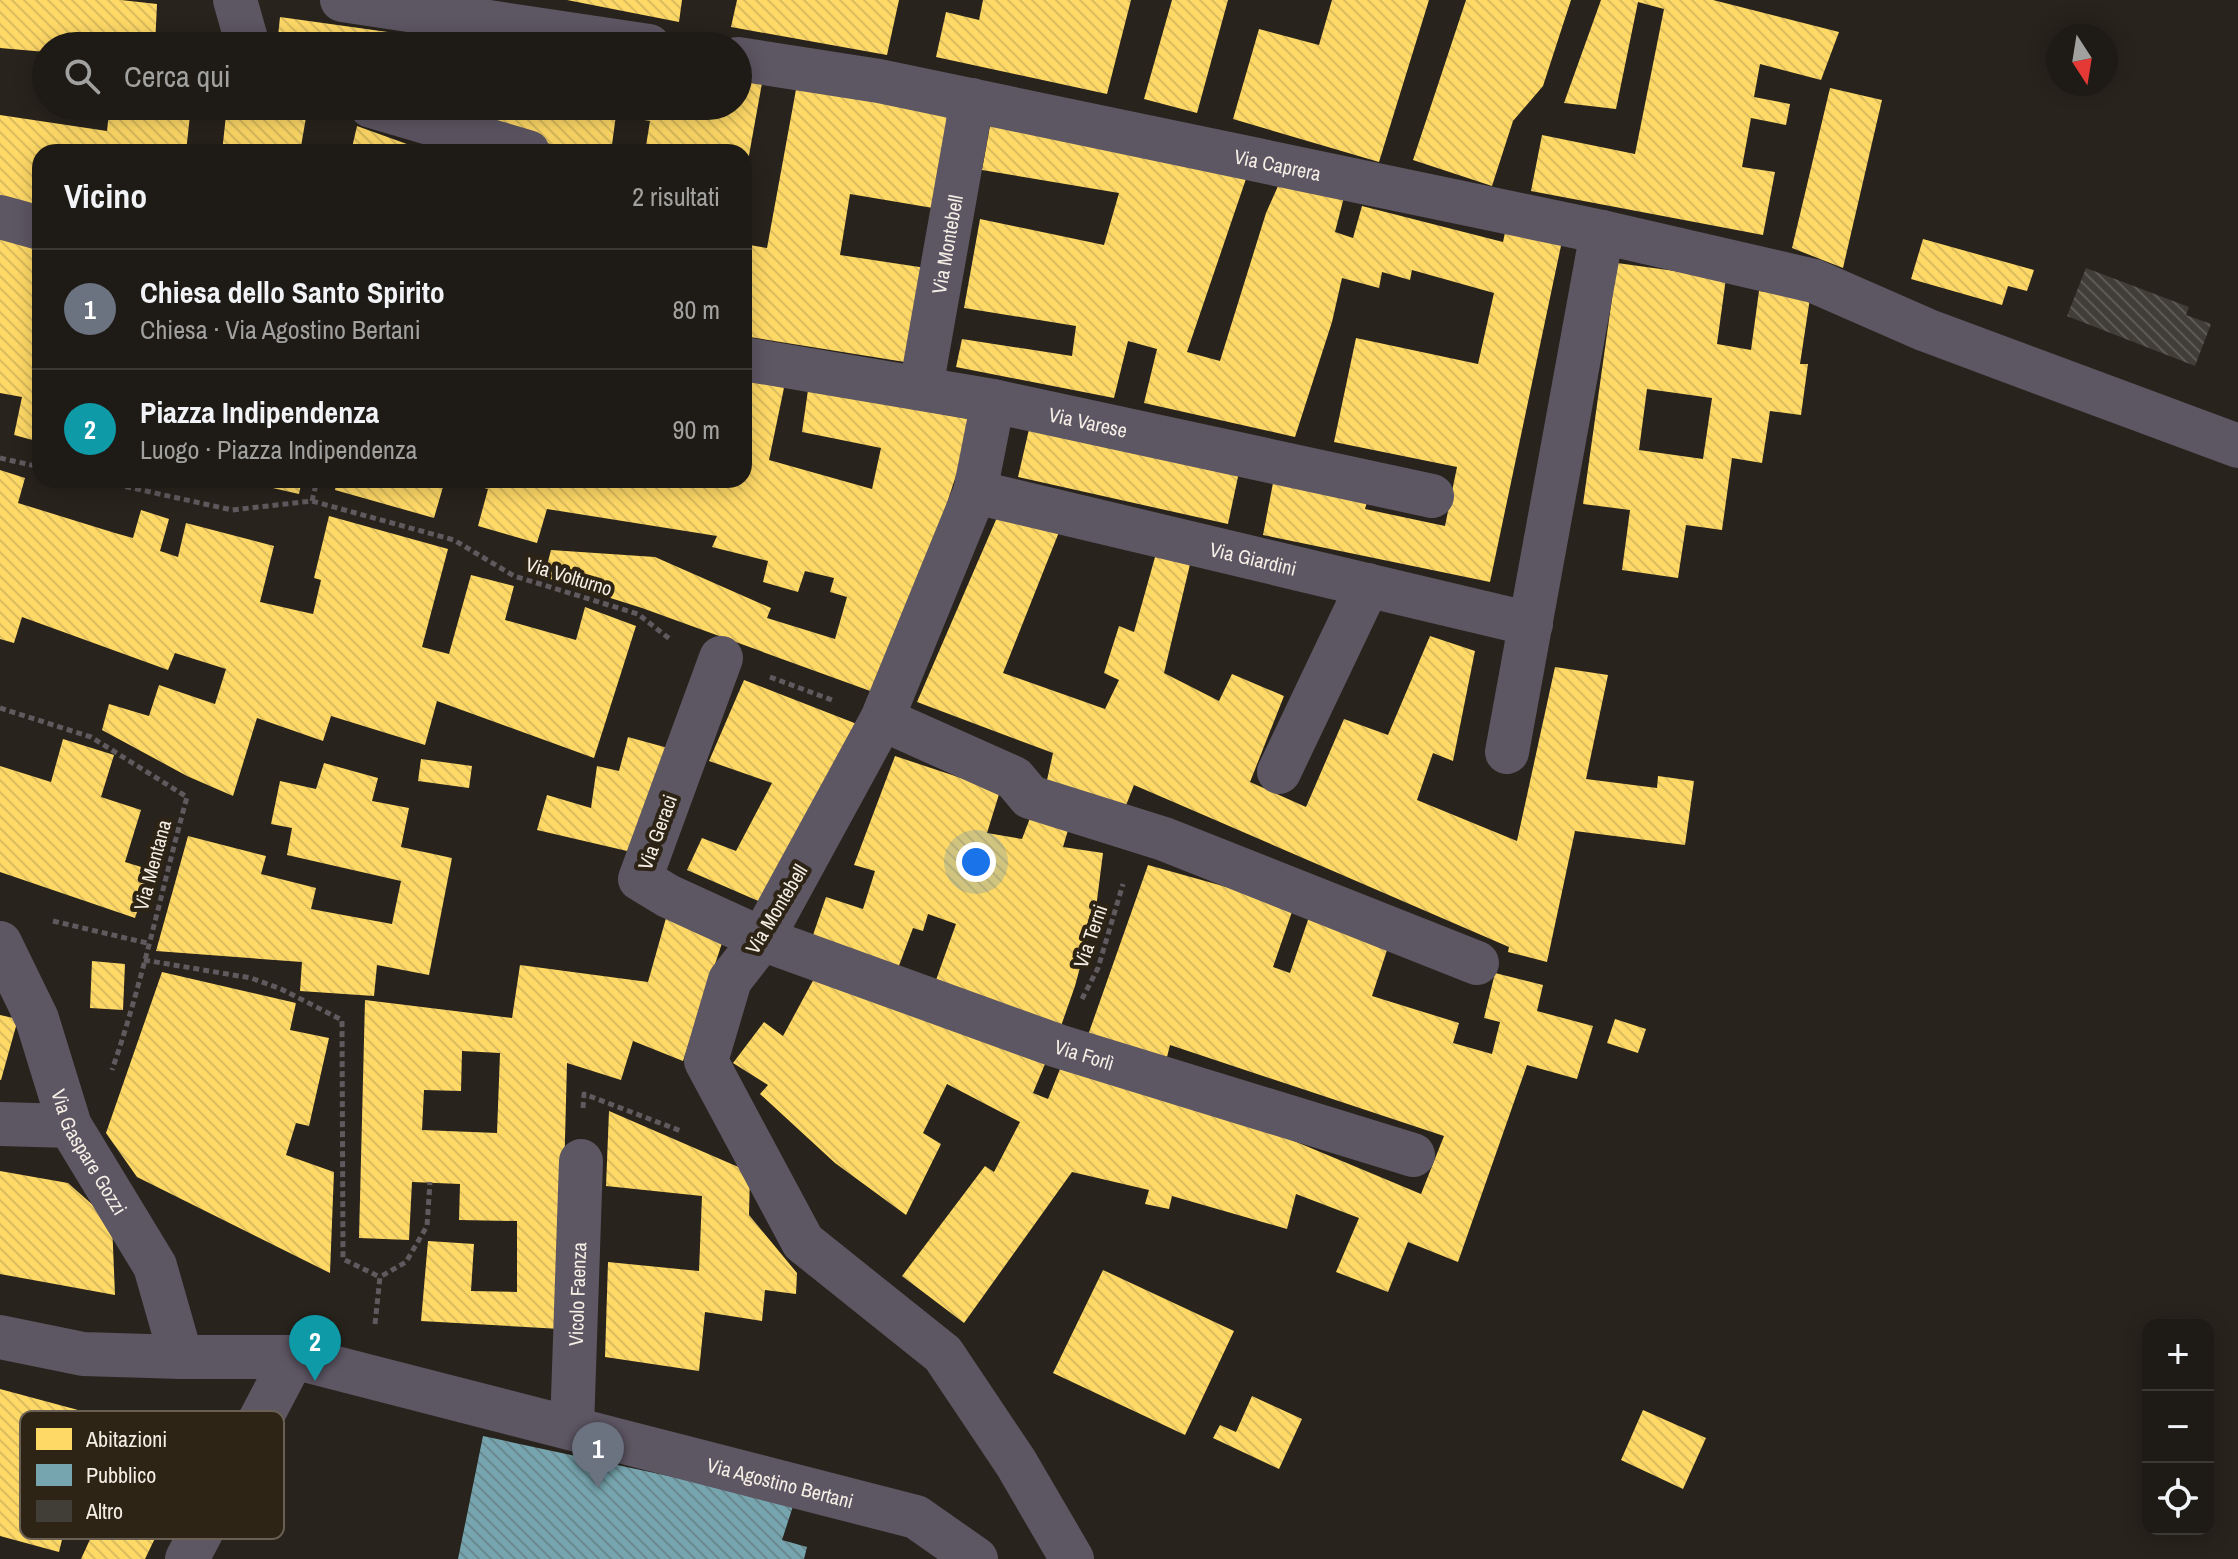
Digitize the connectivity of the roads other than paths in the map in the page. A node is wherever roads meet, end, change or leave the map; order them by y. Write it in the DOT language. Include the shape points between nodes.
graph roads {
  1 [pos="235,0"];
  2 [pos="342,0"];
  3 [pos="244,32"];
  4 [pos="556,32"];
  5 [pos="752,61"];
  6 [pos="972,100"];
  7 [pos="419,120"];
  8 [pos="501,144"];
  9 [pos="0,217"];
  10 [pos="32,226"];
  11 [pos="1602,232"];
  12 [pos="752,360"];
  13 [pos="921,388"];
  14 [pos="993,401"];
  15 [pos="2238,446"];
  16 [pos="975,492"];
  17 [pos="1432,496"];
  18 [pos="1368,585"];
  19 [pos="1531,624"];
  20 [pos="721,658"];
  21 [pos="882,719"];
  22 [pos="1507,752"];
  23 [pos="1279,772"];
  24 [pos="762,939"];
  25 [pos="0,943"];
  26 [pos="1477,963"];
  27 [pos="0,1124"];
  28 [pos="70,1126"];
  29 [pos="1413,1155"];
  30 [pos="581,1161"];
  31 [pos="0,1337"];
  32 [pos="181,1357"];
  33 [pos="293,1357"];
  34 [pos="265,1411"];
  35 [pos="572,1428"];
  36 [pos="197,1539"];
  37 [pos="187,1559"];
  38 [pos="976,1559"];
  39 [pos="1072,1559"];
  1 -- 3 [label="street"];
  2 -- 4 [label="street"];
  5 -- 6 [label="street, Via Caprera"];
  6 -- 11 [label="street, Via Caprera"];
  6 -- 13 [label="street, Via Montebell"];
  7 -- 8 [label="street"];
  9 -- 10 [label="street"];
  11 -- 15 [label="street, Via Caprera" via="1814,281 1926,330"];
  11 -- 19 [label="street"];
  12 -- 13 [label="street, Via Varese"];
  13 -- 14 [label="street, Via Varese"];
  14 -- 16 [label="street, Via Montebell"];
  14 -- 17 [label="street, Via Varese"];
  16 -- 18 [label="street, Via Giardini"];
  16 -- 21 [label="street, Via Montebell"];
  18 -- 19 [label="street, Via Giardini"];
  18 -- 23 [label="street"];
  19 -- 22 [label="street"];
  20 -- 24 [label="street, Via Geraci" via="640,879"];
  21 -- 24 [label="street, Via Montebell"];
  21 -- 26 [label="street" via="1014,778 1030,797 1164,839"];
  24 -- 29 [label="street, Via Forlì" via="1058,1046"];
  24 -- 39 [label="street, Via Montebell" via="730,980 706,1061 803,1242 943,1354"];
  25 -- 28 [label="street, Via Gaspare Gozzi" via="37,1019"];
  27 -- 28 [label="street"];
  28 -- 32 [label="street, Via Gaspare Gozzi" via="155,1266"];
  30 -- 35 [label="street, Vicolo Faenza"];
  31 -- 32 [label="street, Via Agostino Bertani" via="83,1354"];
  32 -- 33 [label="street, Via Agostino Bertani"];
  33 -- 34 [label="street"];
  33 -- 35 [label="street, Via Agostino Bertani"];
  35 -- 38 [label="street, Via Agostino Bertani" via="916,1517"];
  36 -- 37 [label="street"];
}
